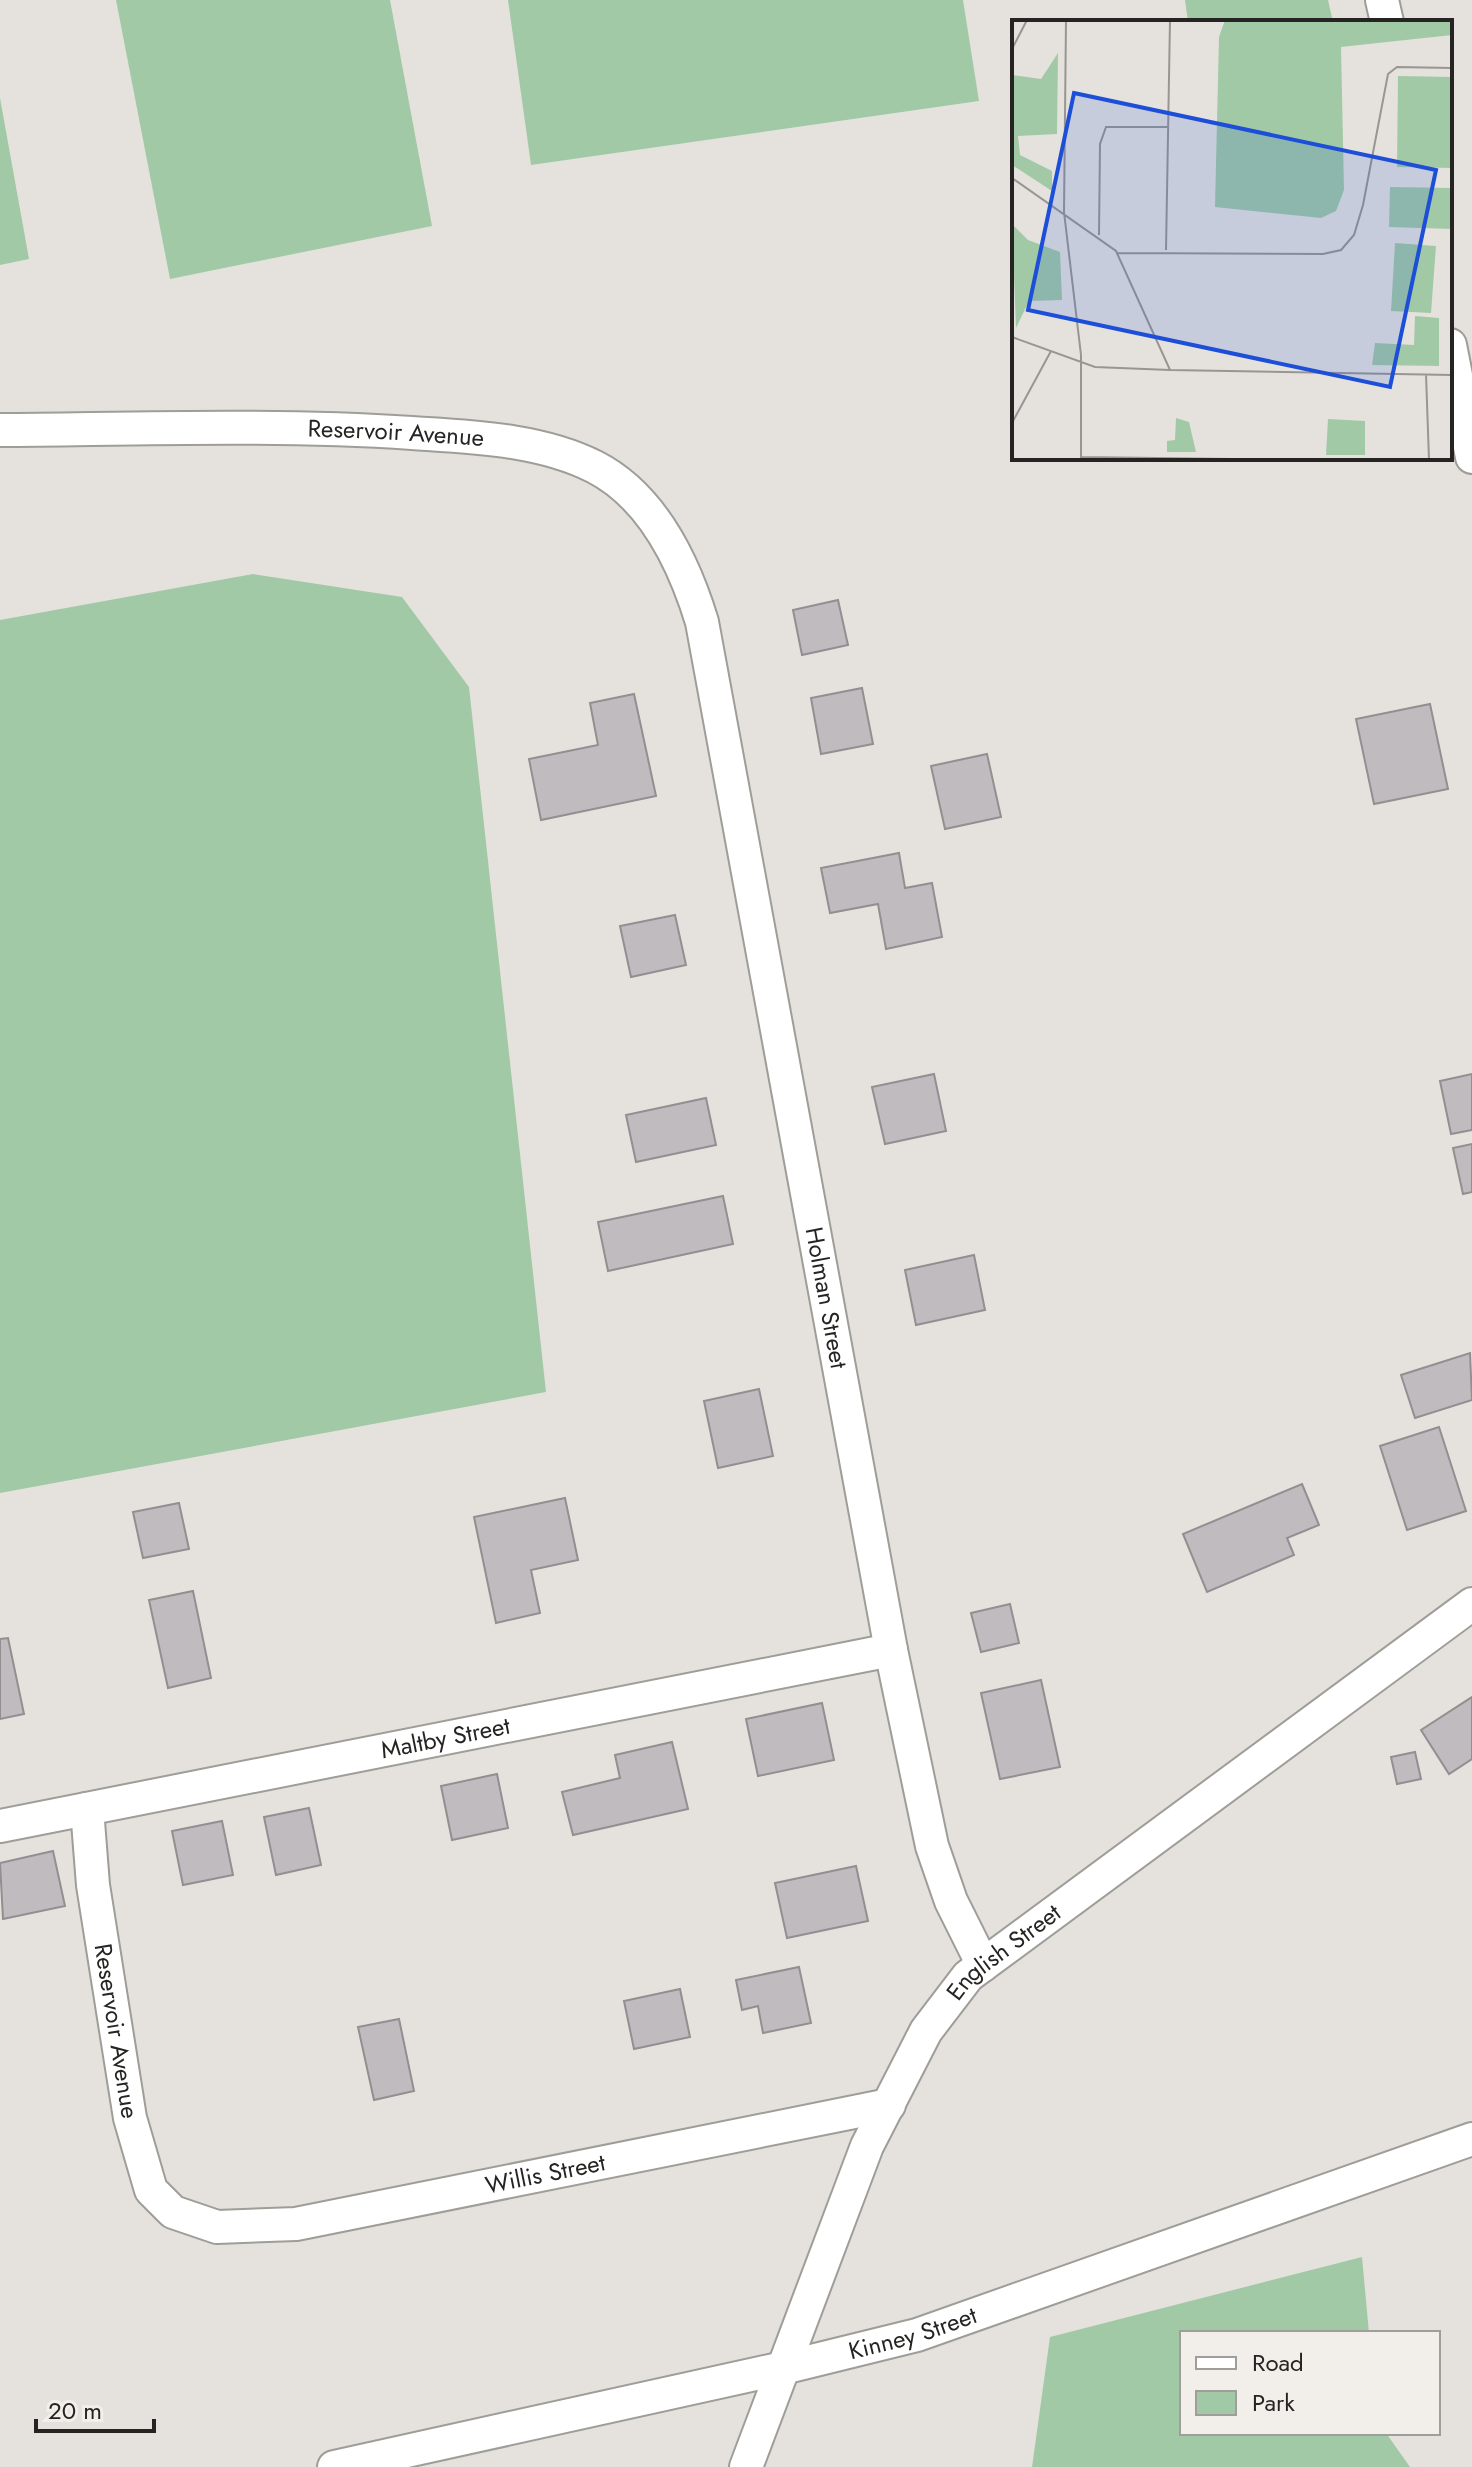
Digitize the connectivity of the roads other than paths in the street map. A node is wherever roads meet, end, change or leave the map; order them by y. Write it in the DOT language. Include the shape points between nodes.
graph roads {
  1 [pos="1382,0"];
  2 [pos="1387,20"];
  3 [pos="1452,355"];
  4 [pos="0,430"];
  5 [pos="1472,457"];
  6 [pos="702,622"];
  7 [pos="1472,1604"];
  8 [pos="891,1650"];
  9 [pos="87,1809"];
  10 [pos="0,1826"];
  11 [pos="983,1965"];
  12 [pos="889,2105"];
  13 [pos="1472,2139"];
  14 [pos="199,2221"];
  15 [pos="783,2368"];
  16 [pos="334,2467"];
  17 [pos="746,2467"];
  1 -- 2 [label="street"];
  3 -- 5 [label="street"];
  4 -- 6 [label="street, Reservoir Avenue" via="328,428 531,445 596,468 649,511 689,578"];
  6 -- 8 [label="street, Holman Street"];
  7 -- 11 [label="street, English Street"];
  8 -- 9 [label="street, Maltby Street"];
  8 -- 11 [label="street, Holman Street" via="932,1846 951,1901"];
  9 -- 10 [label="street, Maltby Street"];
  9 -- 14 [label="street, Reservoir Avenue" via="93,1885 130,2118 151,2190 173,2212"];
  11 -- 12 [label="street, English Street" via="968,1976 926,2031"];
  12 -- 14 [label="street, Willis Street" via="296,2224 217,2227"];
  12 -- 15 [label="street, English Street" via="867,2146"];
  13 -- 15 [label="street, Kinney Street" via="917,2335"];
  15 -- 16 [label="street, Kinney Street"];
  15 -- 17 [label="street, English Street"];
}
